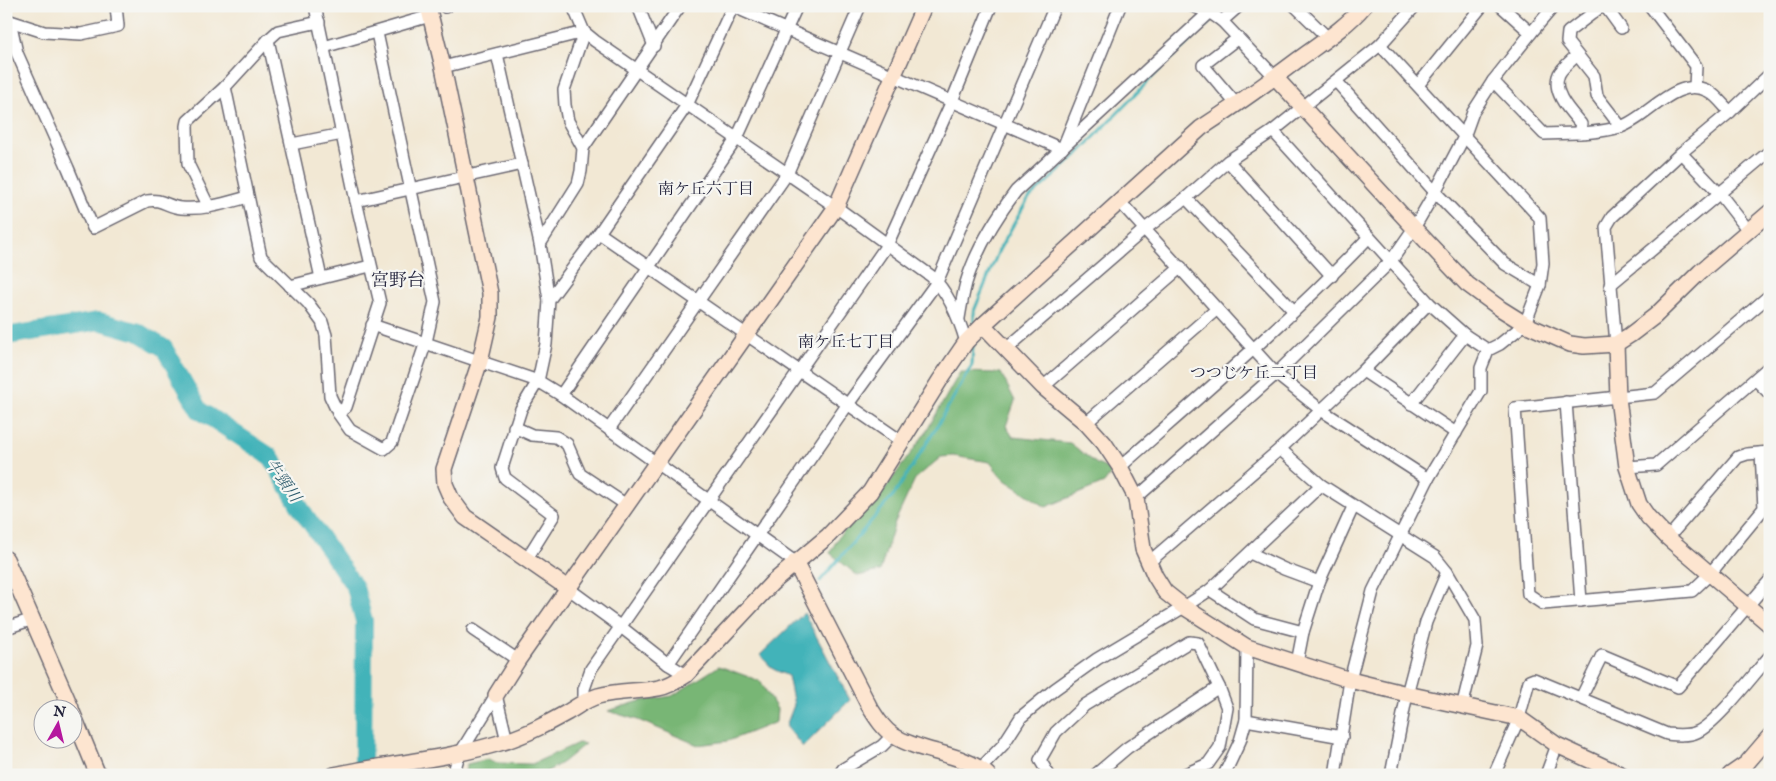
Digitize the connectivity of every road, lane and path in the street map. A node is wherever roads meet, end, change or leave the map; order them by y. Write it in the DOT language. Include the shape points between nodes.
graph roads {
  1 [pos="116,6"];
  2 [pos="315,6"];
  3 [pos="573,6"];
  4 [pos="638,6"];
  5 [pos="680,6"];
  6 [pos="733,6"];
  7 [pos="797,6"];
  8 [pos="860,6"];
  9 [pos="924,6"];
  10 [pos="991,6"];
  11 [pos="1055,6"];
  12 [pos="1120,6"];
  13 [pos="1192,6"];
  14 [pos="1239,6"];
  15 [pos="1295,6"];
  16 [pos="1364,6"];
  17 [pos="1415,6"];
  18 [pos="1482,6"];
  19 [pos="1501,6"];
  20 [pos="1554,6"];
  21 [pos="1604,6"];
  22 [pos="1650,6"];
  23 [pos="1212,9"];
  24 [pos="429,11"];
  25 [pos="8,20"];
  26 [pos="318,22"];
  27 [pos="1222,22"];
  28 [pos="1621,28"];
  29 [pos="786,30"];
  30 [pos="377,32"];
  31 [pos="584,32"];
  32 [pos="1531,33"];
  33 [pos="1238,38"];
  34 [pos="1328,38"];
  35 [pos="268,40"];
  36 [pos="1380,45"];
  37 [pos="654,46"];
  38 [pos="324,47"];
  39 [pos="840,53"];
  40 [pos="497,54"];
  41 [pos="1576,56"];
  42 [pos="444,67"];
  43 [pos="636,70"];
  44 [pos="1770,74"];
  45 [pos="894,76"];
  46 [pos="1275,77"];
  47 [pos="1493,80"];
  48 [pos="1336,81"];
  49 [pos="1418,85"];
  50 [pos="225,87"];
  51 [pos="1695,87"];
  52 [pos="952,101"];
  53 [pos="687,105"];
  54 [pos="1236,105"];
  55 [pos="1302,107"];
  56 [pos="1730,112"];
  57 [pos="1005,124"];
  58 [pos="1621,127"];
  59 [pos="1273,132"];
  60 [pos="1579,133"];
  61 [pos="342,134"];
  62 [pos="1464,137"];
  63 [pos="737,138"];
  64 [pos="292,144"];
  65 [pos="583,148"];
  66 [pos="1062,148"];
  67 [pos="1770,150"];
  68 [pos="1681,153"];
  69 [pos="1228,161"];
  70 [pos="522,164"];
  71 [pos="787,174"];
  72 [pos="465,176"];
  73 [pos="411,189"];
  74 [pos="1435,192"];
  75 [pos="1720,194"];
  76 [pos="248,197"];
  77 [pos="1186,198"];
  78 [pos="356,201"];
  79 [pos="1120,202"];
  80 [pos="836,207"];
  81 [pos="209,208"];
  82 [pos="1770,212"];
  83 [pos="1414,228"];
  84 [pos="1145,229"];
  85 [pos="1748,230"];
  86 [pos="599,233"];
  87 [pos="1369,237"];
  88 [pos="540,244"];
  89 [pos="887,245"];
  90 [pos="1390,261"];
  91 [pos="370,266"];
  92 [pos="1180,267"];
  93 [pos="650,268"];
  94 [pos="1332,276"];
  95 [pos="321,278"];
  96 [pos="937,282"];
  97 [pos="1540,284"];
  98 [pos="1610,285"];
  99 [pos="290,286"];
  100 [pos="1770,295"];
  101 [pos="549,300"];
  102 [pos="698,301"];
  103 [pos="1429,303"];
  104 [pos="1217,309"];
  105 [pos="1294,312"];
  106 [pos="959,318"];
  107 [pos="1525,324"];
  108 [pos="372,325"];
  109 [pos="983,325"];
  110 [pos="747,335"];
  111 [pos="1464,335"];
  112 [pos="426,342"];
  113 [pos="966,342"];
  114 [pos="1616,344"];
  115 [pos="1255,349"];
  116 [pos="1005,350"];
  117 [pos="1488,350"];
  118 [pos="480,361"];
  119 [pos="1770,366"];
  120 [pos="799,371"];
  121 [pos="1363,371"];
  122 [pos="1276,374"];
  123 [pos="1756,380"];
  124 [pos="538,381"];
  125 [pos="1043,387"];
  126 [pos="1770,394"];
  127 [pos="561,395"];
  128 [pos="1618,398"];
  129 [pos="1566,402"];
  130 [pos="848,404"];
  131 [pos="1411,404"];
  132 [pos="1321,410"];
  133 [pos="338,413"];
  134 [pos="1086,423"];
  135 [pos="514,427"];
  136 [pos="609,429"];
  137 [pos="1456,432"];
  138 [pos="901,441"];
  139 [pos="1280,449"];
  140 [pos="1766,452"];
  141 [pos="656,463"];
  142 [pos="1120,467"];
  143 [pos="1627,467"];
  144 [pos="1428,479"];
  145 [pos="1321,485"];
  146 [pos="1136,498"];
  147 [pos="709,501"];
  148 [pos="628,506"];
  149 [pos="1353,506"];
  150 [pos="757,535"];
  151 [pos="1400,536"];
  152 [pos="1668,538"];
  153 [pos="1250,553"];
  154 [pos="6,559"];
  155 [pos="526,560"];
  156 [pos="795,562"];
  157 [pos="1148,563"];
  158 [pos="1446,572"];
  159 [pos="1709,575"];
  160 [pos="1770,580"];
  161 [pos="1319,582"];
  162 [pos="568,589"];
  163 [pos="1210,590"];
  164 [pos="1581,601"];
  165 [pos="1746,606"];
  166 [pos="1184,607"];
  167 [pos="33,619"];
  168 [pos="1770,625"];
  169 [pos="621,627"];
  170 [pos="6,628"];
  171 [pos="473,630"];
  172 [pos="1303,632"];
  173 [pos="1246,647"];
  174 [pos="1770,656"];
  175 [pos="518,660"];
  176 [pos="1297,663"];
  177 [pos="668,664"];
  178 [pos="686,675"];
  179 [pos="1350,680"];
  180 [pos="1219,687"];
  181 [pos="1407,694"];
  182 [pos="496,695"];
  183 [pos="67,698"];
  184 [pos="1581,698"];
  185 [pos="584,701"];
  186 [pos="1462,707"];
  187 [pos="1519,718"];
  188 [pos="1246,720"];
  189 [pos="893,735"];
  190 [pos="82,736"];
  191 [pos="1342,736"];
  192 [pos="1770,736"];
  193 [pos="507,741"];
  194 [pos="1557,745"];
  195 [pos="459,755"];
  196 [pos="1208,764"];
  197 [pos="985,772"];
  198 [pos="1225,774"];
  199 [pos="98,775"];
  200 [pos="334,775"];
  201 [pos="453,775"];
  202 [pos="839,775"];
  203 [pos="1048,775"];
  204 [pos="1095,775"];
  205 [pos="1183,775"];
  206 [pos="1335,775"];
  207 [pos="1391,775"];
  208 [pos="1494,775"];
  209 [pos="1546,775"];
  210 [pos="1622,775"];
  211 [pos="1730,775"];
  1 -- 25 [label="street" via="118,26 81,34 44,32"];
  2 -- 26 [label="street"];
  3 -- 31 [label="street"];
  4 -- 37 [label="street"];
  5 -- 37 [label="street"];
  6 -- 29 [label="street"];
  6 -- 53 [label="street"];
  7 -- 29 [label="street"];
  8 -- 39 [label="street"];
  9 -- 45 [label="street"];
  10 -- 52 [label="street"];
  11 -- 57 [label="street"];
  12 -- 66 [label="street"];
  13 -- 23 [label="street"];
  14 -- 27 [label="street"];
  15 -- 34 [label="street"];
  16 -- 34 [label="street"];
  17 -- 36 [label="street"];
  18 -- 49 [label="street"];
  19 -- 32 [label="street"];
  20 -- 32 [label="street"];
  21 -- 28 [label="street"];
  21 -- 41 [label="street" via="1568,32 1567,42"];
  22 -- 51 [label="street" via="1696,66"];
  23 -- 27 [label="street"];
  23 -- 66 [label="street"];
  24 -- 30 [label="street"];
  24 -- 42 [label="street"];
  25 -- 81 [label="street" via="17,53 93,228 155,200 179,208"];
  26 -- 35 [label="street" via="278,31"];
  26 -- 38 [label="street"];
  27 -- 33 [label="street"];
  29 -- 39 [label="street"];
  29 -- 63 [label="street"];
  30 -- 38 [label="street"];
  30 -- 73 [label="street"];
  31 -- 40 [label="street"];
  31 -- 43 [label="street"];
  31 -- 65 [label="street" via="564,90 568,121"];
  32 -- 47 [label="street"];
  33 -- 46 [label="street"];
  33 -- 54 [label="street" via="1203,65"];
  34 -- 46 [label="street"];
  35 -- 50 [label="street"];
  35 -- 64 [label="street"];
  36 -- 48 [label="street"];
  36 -- 49 [label="street"];
  37 -- 43 [label="street"];
  38 -- 61 [label="street"];
  39 -- 45 [label="street"];
  39 -- 71 [label="street"];
  40 -- 42 [label="street"];
  40 -- 70 [label="street"];
  41 -- 58 [label="street" via="1594,76 1597,96"];
  41 -- 60 [label="street" via="1559,74 1558,90 1564,104 1580,124"];
  42 -- 72 [label="street"];
  43 -- 53 [label="street"];
  43 -- 65 [label="street"];
  44 -- 56 [label="street"];
  45 -- 52 [label="street"];
  45 -- 80 [label="street"];
  46 -- 54 [label="street"];
  46 -- 55 [label="street"];
  47 -- 60 [label="street" via="1544,134"];
  47 -- 62 [label="street" via="1473,112"];
  48 -- 55 [label="street"];
  48 -- 74 [label="street"];
  49 -- 62 [label="street"];
  50 -- 76 [label="street"];
  50 -- 81 [label="street" via="188,121 187,126 188,164"];
  51 -- 56 [label="street" via="1709,92"];
  51 -- 58 [label="street" via="1666,96"];
  52 -- 57 [label="street"];
  52 -- 89 [label="street"];
  53 -- 63 [label="street"];
  53 -- 86 [label="street"];
  54 -- 79 [label="street" via="1201,128"];
  55 -- 59 [label="street"];
  55 -- 83 [label="street"];
  56 -- 68 [label="street"];
  57 -- 66 [label="street"];
  57 -- 96 [label="street"];
  58 -- 60 [label="street"];
  59 -- 69 [label="street"];
  59 -- 87 [label="street"];
  61 -- 64 [label="street"];
  61 -- 78 [label="street"];
  62 -- 74 [label="street"];
  62 -- 97 [label="street" via="1540,218 1543,263"];
  63 -- 71 [label="street"];
  63 -- 93 [label="street"];
  64 -- 95 [label="street"];
  65 -- 88 [label="street" via="578,184"];
  66 -- 106 [label="street" via="1016,191 1001,211 984,240 966,283"];
  67 -- 75 [label="street"];
  68 -- 75 [label="street"];
  68 -- 98 [label="street" via="1612,216 1606,228"];
  69 -- 77 [label="street"];
  69 -- 94 [label="street"];
  70 -- 72 [label="street"];
  70 -- 88 [label="street"];
  71 -- 80 [label="street"];
  71 -- 102 [label="street"];
  72 -- 73 [label="street"];
  72 -- 118 [label="street" via="490,293 490,317"];
  73 -- 78 [label="street"];
  73 -- 112 [label="street" via="434,302"];
  74 -- 83 [label="street"];
  74 -- 97 [label="street" via="1505,264"];
  75 -- 85 [label="street"];
  75 -- 98 [label="street"];
  76 -- 81 [label="street"];
  76 -- 99 [label="street" via="261,257"];
  77 -- 84 [label="street"];
  77 -- 105 [label="street"];
  78 -- 91 [label="street"];
  79 -- 84 [label="street"];
  79 -- 109 [label="street"];
  80 -- 89 [label="street"];
  80 -- 110 [label="street"];
  82 -- 85 [label="street"];
  83 -- 90 [label="street"];
  83 -- 107 [label="street" via="1467,284"];
  84 -- 92 [label="street"];
  84 -- 116 [label="street"];
  85 -- 114 [label="street" via="1655,316"];
  86 -- 93 [label="street"];
  86 -- 101 [label="street"];
  87 -- 90 [label="street"];
  87 -- 94 [label="street"];
  88 -- 101 [label="street"];
  89 -- 96 [label="street"];
  89 -- 120 [label="street"];
  90 -- 103 [label="street"];
  90 -- 122 [label="street"];
  91 -- 95 [label="street"];
  91 -- 108 [label="street" via="380,304"];
  92 -- 104 [label="street"];
  92 -- 125 [label="street"];
  93 -- 102 [label="street"];
  93 -- 127 [label="street"];
  94 -- 105 [label="street"];
  95 -- 99 [label="street"];
  96 -- 106 [label="street"];
  96 -- 130 [label="street"];
  97 -- 107 [label="street"];
  98 -- 114 [label="street"];
  99 -- 133 [label="street" via="322,322 326,335 330,396"];
  100 -- 128 [label="street" via="1655,393"];
  101 -- 124 [label="street" via="546,344"];
  102 -- 110 [label="street"];
  102 -- 136 [label="street"];
  103 -- 111 [label="street"];
  103 -- 121 [label="street"];
  104 -- 115 [label="street"];
  104 -- 134 [label="street"];
  105 -- 115 [label="street"];
  106 -- 113 [label="street"];
  107 -- 114 [label="street" via="1570,344"];
  107 -- 117 [label="street"];
  108 -- 112 [label="street"];
  108 -- 133 [label="street" via="346,407"];
  109 -- 113 [label="street"];
  109 -- 116 [label="street"];
  110 -- 120 [label="street"];
  110 -- 141 [label="street"];
  111 -- 117 [label="street"];
  111 -- 131 [label="street"];
  112 -- 118 [label="street"];
  112 -- 133 [label="street" via="392,442 384,449 350,430"];
  113 -- 138 [label="street"];
  114 -- 128 [label="street"];
  115 -- 122 [label="street"];
  115 -- 142 [label="street"];
  116 -- 125 [label="street"];
  117 -- 137 [label="street" via="1481,368 1481,391"];
  118 -- 124 [label="street"];
  118 -- 155 [label="street" via="444,469 445,484 465,517"];
  119 -- 123 [label="street"];
  120 -- 130 [label="street"];
  120 -- 147 [label="street"];
  121 -- 131 [label="street"];
  121 -- 132 [label="street"];
  122 -- 132 [label="street"];
  122 -- 146 [label="street"];
  123 -- 126 [label="street"];
  123 -- 143 [label="street" via="1656,465"];
  124 -- 127 [label="street"];
  124 -- 135 [label="street"];
  125 -- 134 [label="street"];
  127 -- 136 [label="street"];
  128 -- 129 [label="street"];
  128 -- 143 [label="street"];
  129 -- 164 [label="street"];
  129 -- 164 [label="street" via="1515,408 1520,503 1528,594 1543,604"];
  130 -- 138 [label="street"];
  130 -- 150 [label="street"];
  131 -- 137 [label="street"];
  132 -- 139 [label="street"];
  132 -- 144 [label="street"];
  134 -- 142 [label="street" via="1104,442"];
  135 -- 148 [label="street" via="532,435 556,436 566,444 580,474"];
  135 -- 155 [label="street" via="502,468 505,478 554,514"];
  136 -- 141 [label="street"];
  137 -- 144 [label="street"];
  138 -- 156 [label="street" via="870,492 828,536"];
  139 -- 145 [label="street"];
  139 -- 157 [label="street"];
  140 -- 152 [label="street" via="1738,457"];
  140 -- 159 [label="street" via="1764,508"];
  141 -- 147 [label="street"];
  141 -- 148 [label="street"];
  142 -- 146 [label="street"];
  143 -- 152 [label="street" via="1639,504"];
  144 -- 151 [label="street"];
  145 -- 149 [label="street"];
  145 -- 153 [label="street"];
  146 -- 157 [label="street"];
  147 -- 150 [label="street"];
  147 -- 169 [label="street"];
  148 -- 162 [label="street"];
  149 -- 151 [label="street"];
  149 -- 161 [label="street"];
  150 -- 156 [label="street"];
  150 -- 177 [label="street"];
  151 -- 158 [label="street" via="1435,558"];
  151 -- 179 [label="street" via="1374,591"];
  152 -- 159 [label="street"];
  153 -- 161 [label="street"];
  153 -- 163 [label="street"];
  154 -- 167 [label="street"];
  155 -- 162 [label="street"];
  156 -- 178 [label="street"];
  156 -- 189 [label="street" via="868,706"];
  157 -- 166 [label="street" via="1165,592"];
  158 -- 181 [label="street" via="1426,622"];
  158 -- 186 [label="street" via="1475,620 1477,646"];
  159 -- 164 [label="street" via="1692,591"];
  159 -- 165 [label="street"];
  160 -- 165 [label="street"];
  161 -- 172 [label="street"];
  162 -- 169 [label="street"];
  162 -- 175 [label="street"];
  163 -- 166 [label="street"];
  163 -- 172 [label="street" via="1254,619"];
  165 -- 168 [label="street"];
  165 -- 184 [label="street" via="1678,687 1602,655"];
  166 -- 173 [label="street"];
  166 -- 197 [label="street" via="1097,659 1020,717"];
  167 -- 170 [label="street"];
  167 -- 183 [label="street"];
  169 -- 177 [label="street"];
  169 -- 185 [label="street" via="591,669 584,689"];
  171 -- 175 [label="street"];
  172 -- 176 [label="street"];
  173 -- 176 [label="street"];
  173 -- 188 [label="street"];
  174 -- 184 [label="street" via="1710,724 1697,732 1667,734"];
  175 -- 182 [label="street"];
  176 -- 179 [label="street"];
  177 -- 178 [label="street"];
  178 -- 185 [label="street" via="659,688 603,695"];
  179 -- 181 [label="street"];
  179 -- 191 [label="street"];
  180 -- 196 [label="street" via="1227,708 1220,747"];
  180 -- 203 [label="street" via="1198,643 1189,642 1085,706 1056,732 1040,760"];
  180 -- 204 [label="street" via="1127,748"];
  181 -- 186 [label="street"];
  181 -- 207 [label="street"];
  182 -- 193 [label="street"];
  182 -- 195 [label="street"];
  184 -- 187 [label="street" via="1534,679 1529,682"];
  185 -- 193 [label="street" via="535,730"];
  186 -- 187 [label="street"];
  187 -- 194 [label="street"];
  187 -- 208 [label="street"];
  188 -- 191 [label="street"];
  188 -- 198 [label="street"];
  189 -- 197 [label="street" via="918,747 960,759"];
  189 -- 202 [label="street"];
  190 -- 199 [label="street"];
  191 -- 206 [label="street"];
  192 -- 211 [label="street" via="1746,764"];
  193 -- 195 [label="street"];
  194 -- 209 [label="street"];
  194 -- 210 [label="street"];
  195 -- 200 [label="street"];
  195 -- 201 [label="street"];
  196 -- 198 [label="street"];
  196 -- 205 [label="street"];
}
